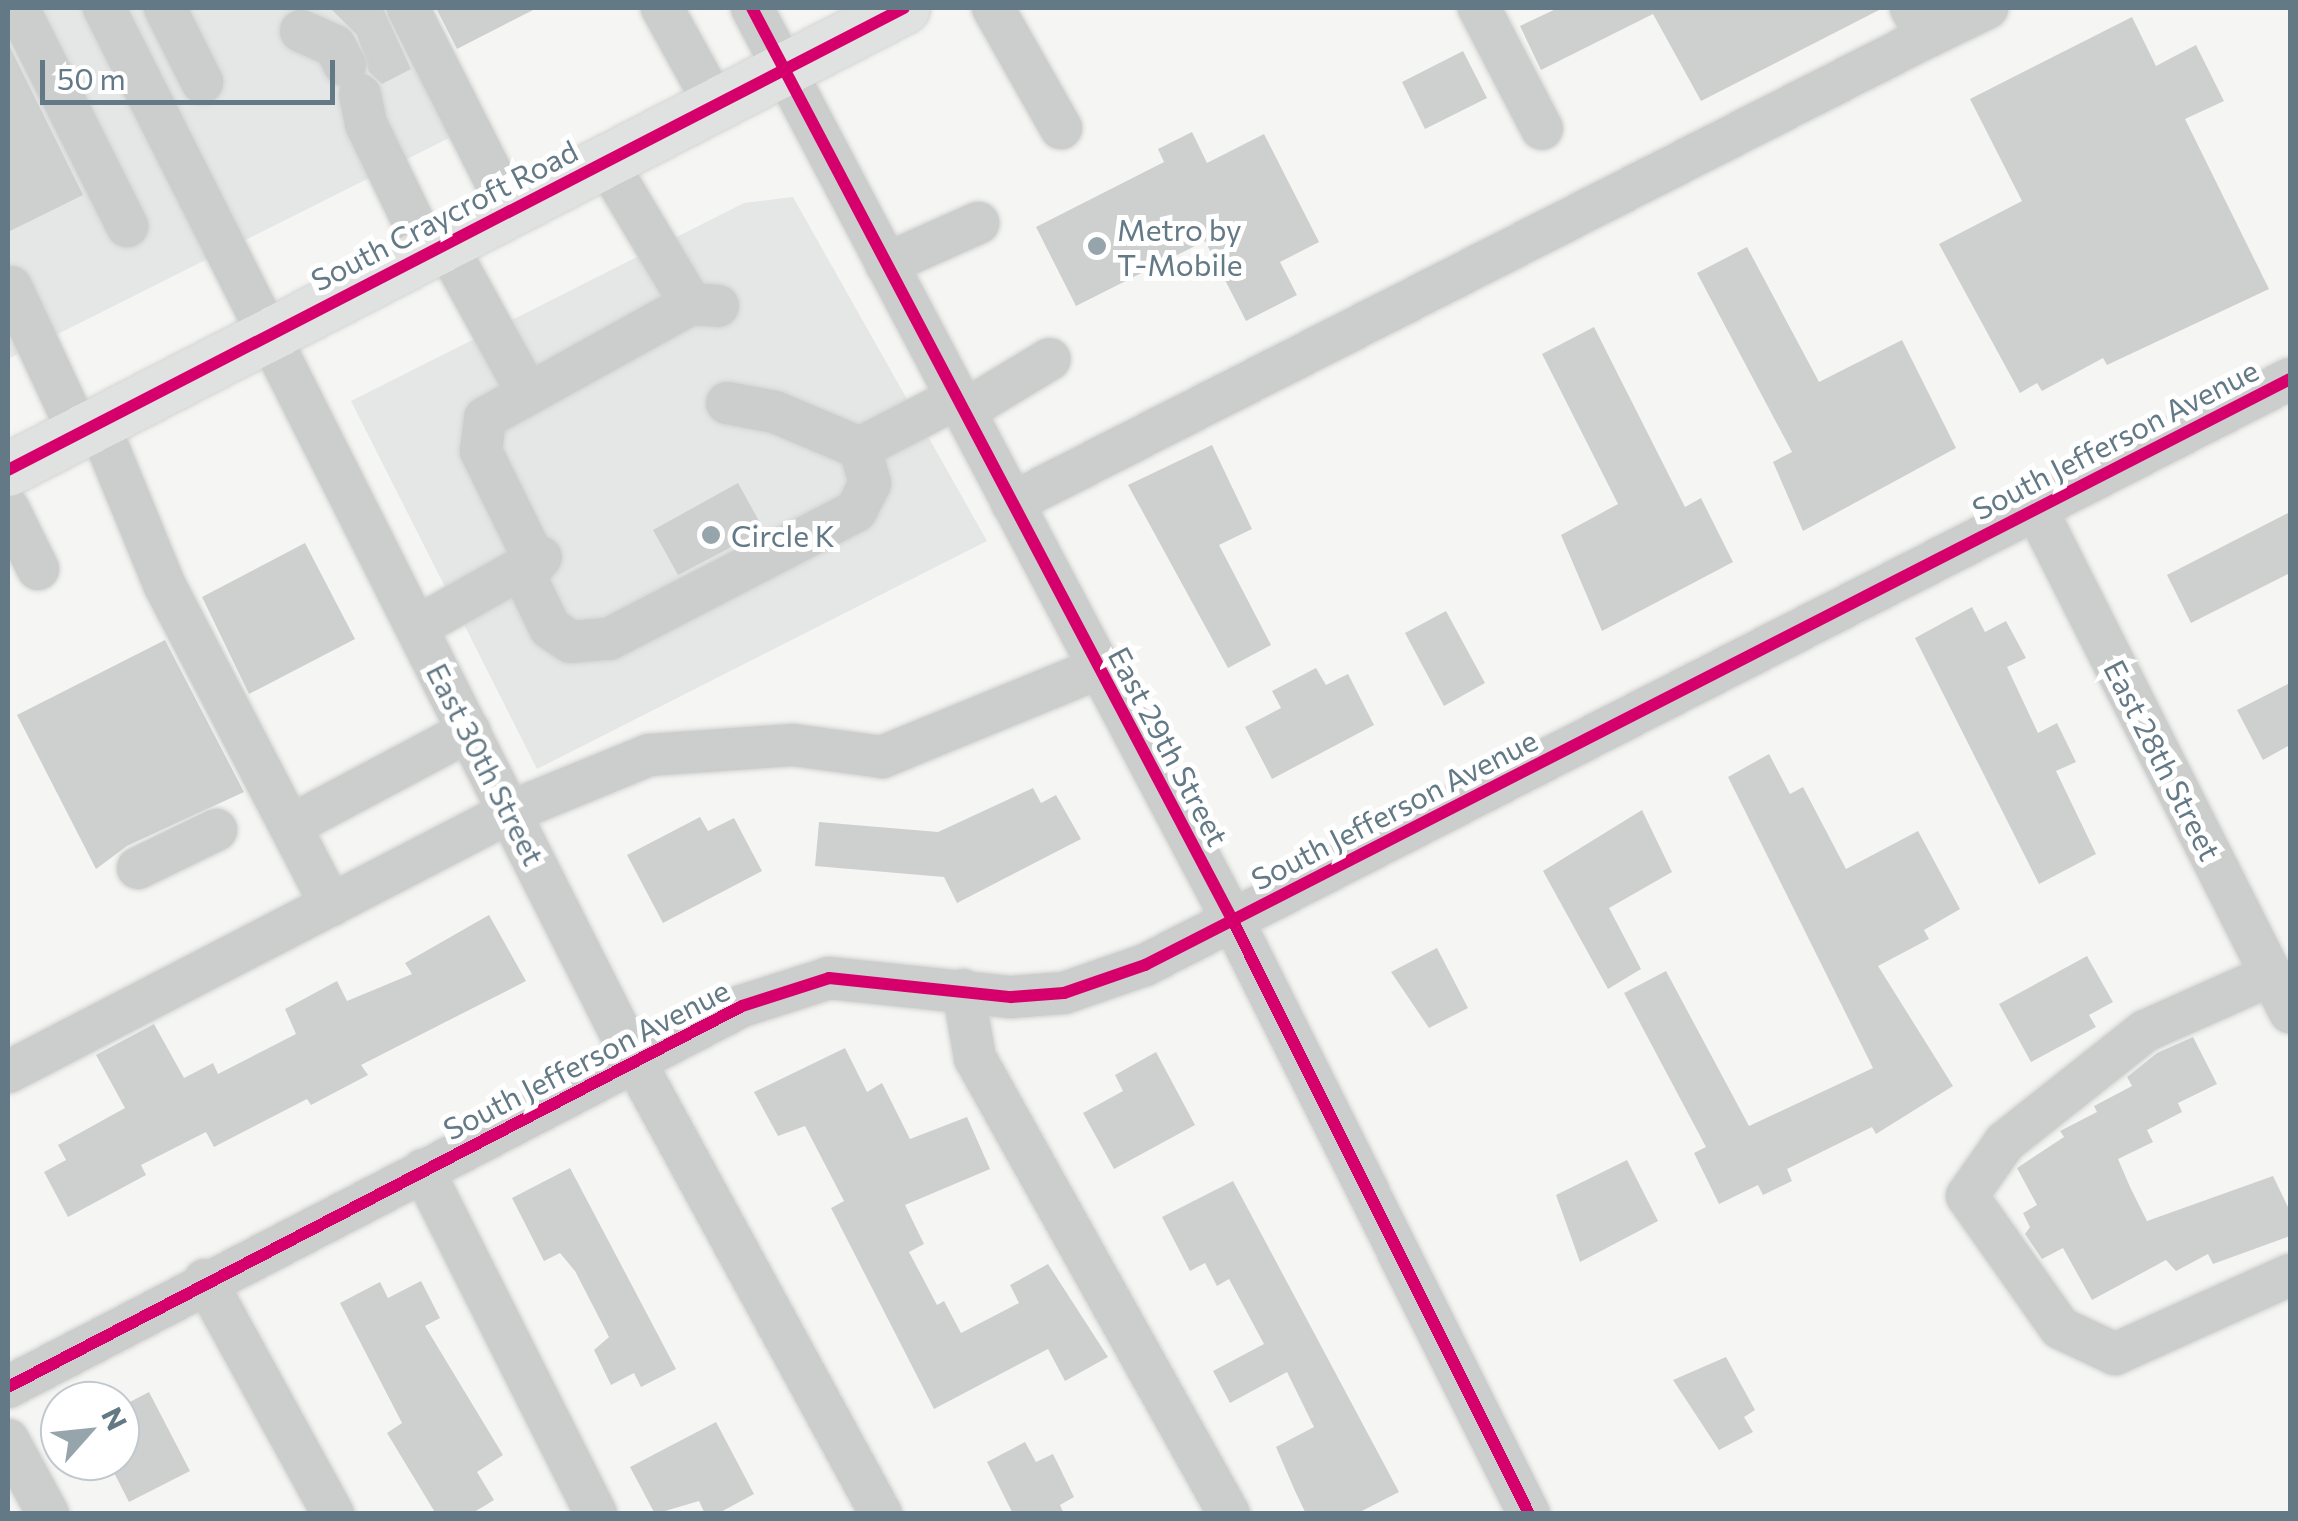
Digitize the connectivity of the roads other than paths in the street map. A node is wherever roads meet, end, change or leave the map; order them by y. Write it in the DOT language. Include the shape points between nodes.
graph roads {
  1 [pos="18,8"];
  2 [pos="104,8"];
  3 [pos="165,8"];
  4 [pos="408,8"];
  5 [pos="662,8"];
  6 [pos="752,8"];
  7 [pos="904,8"];
  8 [pos="994,8"];
  9 [pos="1479,8"];
  10 [pos="1986,8"];
  11 [pos="1919,22"];
  12 [pos="302,31"];
  13 [pos="784,68"];
  14 [pos="202,82"];
  15 [pos="715,104"];
  16 [pos="1061,128"];
  17 [pos="1542,130"];
  18 [pos="605,160"];
  19 [pos="510,210"];
  20 [pos="978,223"];
  21 [pos="126,226"];
  22 [pos="430,251"];
  23 [pos="886,264"];
  24 [pos="11,287"];
  25 [pos="270,333"];
  26 [pos="1050,359"];
  27 [pos="2290,378"];
  28 [pos="528,394"];
  29 [pos="727,402"];
  30 [pos="960,404"];
  31 [pos="89,428"];
  32 [pos="860,448"];
  33 [pos="8,470"];
  34 [pos="1012,503"];
  35 [pos="2035,507"];
  36 [pos="8,508"];
  37 [pos="533,563"];
  38 [pos="38,569"];
  39 [pos="417,627"];
  40 [pos="1100,668"];
  41 [pos="469,732"];
  42 [pos="510,812"];
  43 [pos="290,826"];
  44 [pos="216,830"];
  45 [pos="138,868"];
  46 [pos="331,905"];
  47 [pos="1232,920"];
  48 [pos="2272,975"];
  49 [pos="964,990"];
  50 [pos="2290,1012"];
  51 [pos="635,1062"];
  52 [pos="8,1072"];
  53 [pos="423,1170"];
  54 [pos="2290,1276"];
  55 [pos="205,1280"];
  56 [pos="8,1387"];
  57 [pos="8,1440"];
  58 [pos="48,1514"];
  59 [pos="332,1514"];
  60 [pos="596,1514"];
  61 [pos="881,1514"];
  62 [pos="1228,1514"];
  63 [pos="1528,1514"];
  1 -- 21 [label="street"];
  2 -- 25 [label="street, East 30th Street"];
  3 -- 14 [label="street"];
  4 -- 19 [label="street"];
  5 -- 15 [label="street"];
  6 -- 13 [label="street, East 29th Street"];
  7 -- 13 [label="main road, South Craycroft Road"];
  8 -- 16 [label="street"];
  9 -- 17 [label="street"];
  10 -- 11 [label="street"];
  11 -- 34 [label="street"];
  12 -- 22 [label="street" via="335,46 352,96"];
  13 -- 15 [label="main road, South Craycroft Road"];
  13 -- 23 [label="street, East 29th Street"];
  15 -- 18 [label="main road, South Craycroft Road"];
  18 -- 19 [label="main road, South Craycroft Road"];
  18 -- 28 [label="street" via="705,305"];
  19 -- 22 [label="main road, South Craycroft Road"];
  20 -- 23 [label="street"];
  22 -- 25 [label="main road, South Craycroft Road"];
  22 -- 28 [label="street"];
  23 -- 30 [label="street, East 29th Street"];
  24 -- 31 [label="street"];
  25 -- 31 [label="main road, South Craycroft Road"];
  25 -- 39 [label="street, East 30th Street"];
  26 -- 30 [label="street"];
  27 -- 35 [label="street, South Jefferson Avenue"];
  28 -- 37 [label="street" via="484,418 482,451"];
  29 -- 32 [label="street" via="775,412"];
  30 -- 32 [label="street"];
  30 -- 34 [label="street, East 29th Street"];
  31 -- 33 [label="main road, South Craycroft Road"];
  31 -- 43 [label="street"];
  32 -- 37 [label="street" via="870,483 856,512 609,639 571,642 550,628"];
  34 -- 40 [label="street, East 29th Street"];
  35 -- 47 [label="street, South Jefferson Avenue"];
  35 -- 48 [label="street, East 28th Street"];
  36 -- 38 [label="street"];
  37 -- 39 [label="street"];
  39 -- 41 [label="street, East 30th Street"];
  40 -- 42 [label="street" via="882,757 793,744 649,755"];
  40 -- 47 [label="street, East 29th Street"];
  41 -- 42 [label="street, East 30th Street"];
  41 -- 43 [label="street"];
  42 -- 46 [label="street"];
  42 -- 51 [label="street, East 30th Street"];
  43 -- 46 [label="street"];
  44 -- 45 [label="street"];
  46 -- 52 [label="street"];
  47 -- 49 [label="street, South Jefferson Avenue" via="1146,966 1064,993"];
  47 -- 63 [label="street, East 29th Street"];
  48 -- 50 [label="street, East 28th Street"];
  48 -- 54 [label="street" via="2145,1031 2004,1142 1967,1196 2060,1328 2115,1354"];
  49 -- 51 [label="street, South Jefferson Avenue" via="829,978 742,1006"];
  49 -- 62 [label="street" via="975,1058"];
  51 -- 53 [label="street, South Jefferson Avenue"];
  51 -- 61 [label="street, East 30th Street"];
  53 -- 55 [label="street, South Jefferson Avenue"];
  53 -- 60 [label="street"];
  55 -- 56 [label="street, South Jefferson Avenue"];
  55 -- 59 [label="street"];
  57 -- 58 [label="street"];
}
